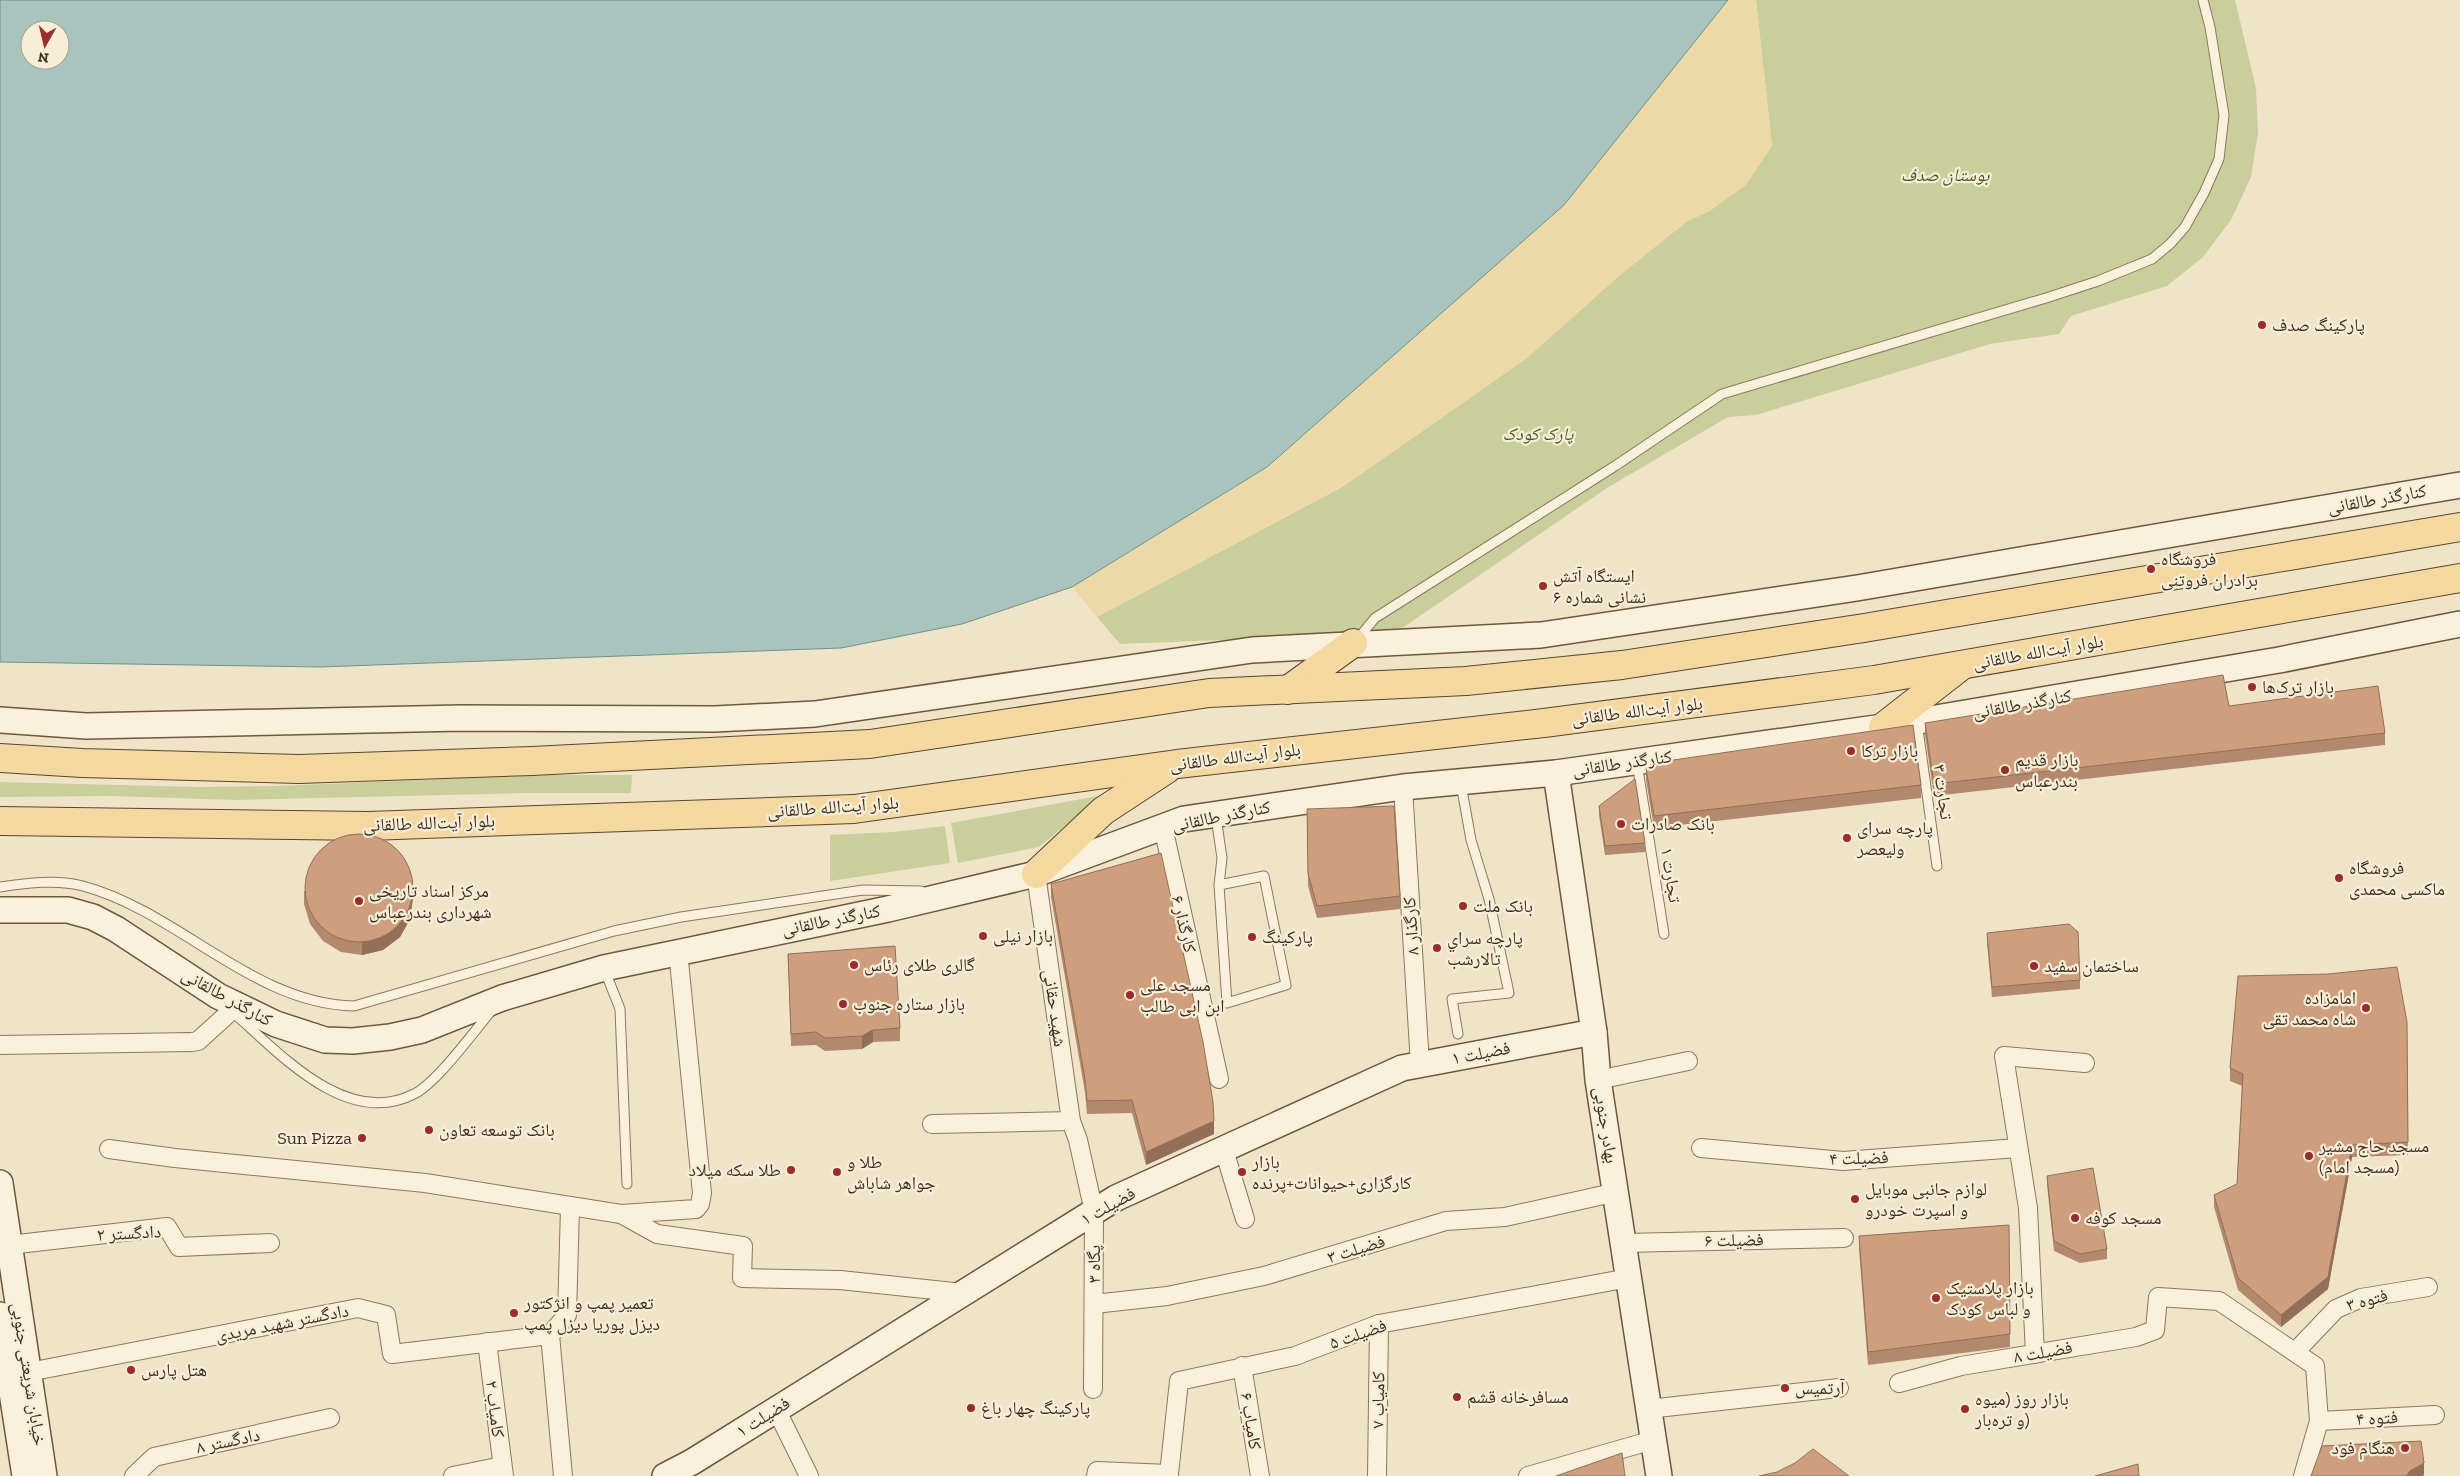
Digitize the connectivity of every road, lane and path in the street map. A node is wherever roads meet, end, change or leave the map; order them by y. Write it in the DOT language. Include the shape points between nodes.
graph roads {
  1 [pos="2203,0"];
  2 [pos="2460,485"];
  3 [pos="2460,527"];
  4 [pos="2460,578"];
  5 [pos="2460,624"];
  6 [pos="1354,643"];
  7 [pos="1963,665"];
  8 [pos="1288,690"];
  9 [pos="0,720"];
  10 [pos="1917,722"];
  11 [pos="1883,728"];
  12 [pos="0,758"];
  13 [pos="1636,761"];
  14 [pos="1177,764"];
  15 [pos="1556,773"];
  16 [pos="1461,782"];
  17 [pos="1403,786"];
  18 [pos="1216,814"];
  19 [pos="0,821"];
  20 [pos="43,821"];
  21 [pos="1162,827"];
  22 [pos="0,838"];
  23 [pos="1937,866"];
  24 [pos="1036,874"];
  25 [pos="1219,885"];
  26 [pos="0,887"];
  27 [pos="961,892"];
  28 [pos="0,910"];
  29 [pos="1664,934"];
  30 [pos="678,951"];
  31 [pos="604,968"];
  32 [pos="502,998"];
  33 [pos="224,1003"];
  34 [pos="1594,1032"];
  35 [pos="1458,1034"];
  36 [pos="0,1045"];
  37 [pos="1688,1061"];
  38 [pos="2085,1063"];
  39 [pos="1420,1065"];
  40 [pos="1219,1079"];
  41 [pos="1598,1080"];
  42 [pos="1071,1121"];
  43 [pos="932,1124"];
  44 [pos="1078,1140"];
  45 [pos="1701,1148"];
  46 [pos="2018,1148"];
  47 [pos="109,1149"];
  48 [pos="1224,1150"];
  49 [pos="0,1183"];
  50 [pos="627,1184"];
  51 [pos="1616,1192"];
  52 [pos="570,1207"];
  53 [pos="1094,1212"];
  54 [pos="621,1214"];
  55 [pos="1245,1219"];
  56 [pos="1844,1238"];
  57 [pos="270,1243"];
  58 [pos="1624,1243"];
  59 [pos="10,1245"];
  60 [pos="1629,1278"];
  61 [pos="2428,1287"];
  62 [pos="963,1294"];
  63 [pos="1094,1304"];
  64 [pos="0,1315"];
  65 [pos="1379,1324"];
  66 [pos="550,1334"];
  67 [pos="487,1342"];
  68 [pos="2295,1352"];
  69 [pos="2036,1354"];
  70 [pos="1242,1366"];
  71 [pos="13,1380"];
  72 [pos="1899,1382"];
  73 [pos="1839,1388"];
  74 [pos="1093,1389"];
  75 [pos="776,1409"];
  76 [pos="1648,1409"];
  77 [pos="2435,1415"];
  78 [pos="330,1418"];
  79 [pos="2319,1421"];
  80 [pos="1653,1440"];
  81 [pos="503,1471"];
  82 [pos="1169,1475"];
  83 [pos="25,1476"];
  84 [pos="44,1476"];
  85 [pos="134,1476"];
  86 [pos="453,1476"];
  87 [pos="564,1476"];
  88 [pos="665,1476"];
  89 [pos="809,1476"];
  90 [pos="1096,1476"];
  91 [pos="1260,1476"];
  92 [pos="1376,1476"];
  93 [pos="1528,1476"];
  94 [pos="1659,1476"];
  95 [pos="2303,1476"];
  1 -- 6 [label="lane" via="2224,115 2219,159 2185,227 2152,259 2046,298 1722,394 1375,618"];
  2 -- 6 [label="street, کنارگذر طالقانی" via="1857,588 1541,635"];
  3 -- 8 [label="main road" via="1864,628 1622,665 1466,681"];
  4 -- 7 [label="main road, بلوار آیت‌الله طالقانی"];
  5 -- 10 [label="street, کنارگذر طالقانی" via="2279,660"];
  6 -- 8 [label="main road"];
  6 -- 9 [label="street, کنارگذر طالقانی" via="1252,650 805,714 715,719 461,718 86,726"];
  7 -- 11 [label="main road"];
  7 -- 14 [label="main road, بلوار آیت‌الله طالقانی" via="1874,680 1554,722"];
  8 -- 12 [label="main road" via="1188,696 870,744 299,769"];
  10 -- 11 [label="street, کنارگذر طالقانی"];
  10 -- 23 [label="lane, تجارت ۳"];
  11 -- 13 [label="street, کنارگذر طالقانی"];
  13 -- 15 [label="street, کنارگذر طالقانی"];
  13 -- 29 [label="lane, تجارت ۱"];
  14 -- 20 [label="main road, بلوار آیت‌الله طالقانی" via="854,809 368,826"];
  14 -- 24 [label="main road" via="1103,811"];
  15 -- 16 [label="street, کنارگذر طالقانی"];
  15 -- 34 [label="street, بهادر جنوبی"];
  16 -- 17 [label="street, کنارگذر طالقانی"];
  16 -- 35 [label="lane" via="1470,840 1489,899 1509,993 1452,999"];
  17 -- 18 [label="street, کنارگذر طالقانی"];
  17 -- 39 [label="street, کارگذار ۸"];
  18 -- 21 [label="street, کنارگذر طالقانی" via="1184,819"];
  18 -- 25 [label="lane" via="1222,858"];
  19 -- 20 [label="main road, بلوار آیت‌الله طالقانی"];
  20 -- 22 [label="main road"];
  21 -- 24 [label="street, کنارگذر طالقانی"];
  21 -- 40 [label="street, کارگذار ۶"];
  24 -- 27 [label="street, کنارگذر طالقانی"];
  24 -- 42 [label="street, شهید حقانی"];
  25 -- 25 [label="lane" via="1227,1003 1286,985 1264,876"];
  26 -- 27 [label="lane" via="63,883 110,895 148,912 283,991 330,1006 354,1006 614,931 681,917 863,890"];
  27 -- 30 [label="street, کنارگذر طالقانی"];
  28 -- 33 [label="street, کنارگذر طالقانی" via="68,910 93,917 116,929"];
  30 -- 31 [label="street, کنارگذر طالقانی"];
  30 -- 54 [label="street" via="702,1193 700,1204 696,1209"];
  31 -- 32 [label="street, کنارگذر طالقانی"];
  31 -- 50 [label="lane" via="620,1009"];
  32 -- 33 [label="street, کنارگذر طالقانی" via="422,1030 353,1041 325,1040"];
  32 -- 33 [label="lane" via="433,1079 415,1094 380,1103 359,1101 334,1093 291,1064"];
  33 -- 36 [label="street" via="198,1041"];
  34 -- 39 [label="street, فضیلت ۱"];
  34 -- 41 [label="street, بهادر جنوبی"];
  37 -- 41 [label="street"];
  38 -- 46 [label="street" via="2004,1056"];
  39 -- 48 [label="street, فضیلت ۱" via="1402,1068"];
  41 -- 51 [label="street, بهادر جنوبی"];
  42 -- 43 [label="street"];
  42 -- 44 [label="street, شهید حقانی"];
  44 -- 53 [label="street, پگاه ۳"];
  45 -- 46 [label="street, فضیلت ۴" via="1843,1161"];
  46 -- 69 [label="street" via="2028,1208"];
  47 -- 52 [label="street" via="425,1183"];
  48 -- 53 [label="street, فضیلت ۱" via="1116,1198"];
  48 -- 55 [label="street"];
  49 -- 59 [label="street, خیابان شریعتی جنوبی"];
  51 -- 58 [label="street, بهادر جنوبی"];
  51 -- 63 [label="street, فضیلت ۳" via="1505,1217 1446,1221 1264,1276 1167,1296"];
  52 -- 54 [label="street"];
  52 -- 66 [label="street" via="566,1314"];
  53 -- 62 [label="street, فضیلت ۱"];
  53 -- 63 [label="street, پگاه ۳"];
  54 -- 62 [label="street" via="657,1234 743,1246 742,1278 840,1280"];
  56 -- 58 [label="street, فضیلت ۶"];
  57 -- 59 [label="street, دادگستر ۲" via="179,1247 167,1227"];
  58 -- 60 [label="street, بهادر جنوبی"];
  59 -- 71 [label="street, خیابان شریعتی جنوبی"];
  60 -- 65 [label="street, فضیلت ۵"];
  60 -- 76 [label="street, بهادر جنوبی"];
  61 -- 68 [label="street, فتوه ۳" via="2361,1298 2336,1309"];
  62 -- 75 [label="street, فضیلت ۱"];
  63 -- 74 [label="street, پگاه ۳"];
  64 -- 71 [label="street, خیابان شریعتی جنوبی"];
  65 -- 70 [label="street, فضیلت ۵" via="1296,1356"];
  65 -- 92 [label="street, کامیاب ۷"];
  66 -- 67 [label="street, دادگستر شهید مریدی"];
  66 -- 87 [label="street"];
  67 -- 71 [label="street, دادگستر شهید مریدی" via="392,1354 386,1315 358,1308"];
  67 -- 81 [label="street, کامیاب ۲"];
  68 -- 69 [label="street, فضیلت ۸" via="2219,1302 2158,1297 2155,1330 2136,1337"];
  68 -- 79 [label="street" via="2315,1366"];
  69 -- 72 [label="street, فضیلت ۸" via="1961,1366"];
  70 -- 82 [label="street, فضیلت ۵" via="1180,1381"];
  70 -- 91 [label="street, کامیاب ۶"];
  71 -- 83 [label="street, خیابان شریعتی جنوبی"];
  71 -- 84 [label="street, خیابان شریعتی جنوبی"];
  73 -- 76 [label="street"];
  75 -- 88 [label="street, فضیلت ۱"];
  75 -- 89 [label="street"];
  76 -- 80 [label="street, بهادر جنوبی"];
  77 -- 79 [label="street, فتوه ۴"];
  78 -- 85 [label="street, دادگستر ۸" via="154,1457"];
  79 -- 95 [label="street"];
  80 -- 93 [label="street"];
  80 -- 94 [label="street, بهادر جنوبی"];
  81 -- 86 [label="street"];
  82 -- 90 [label="street" via="1097,1471"];
}
